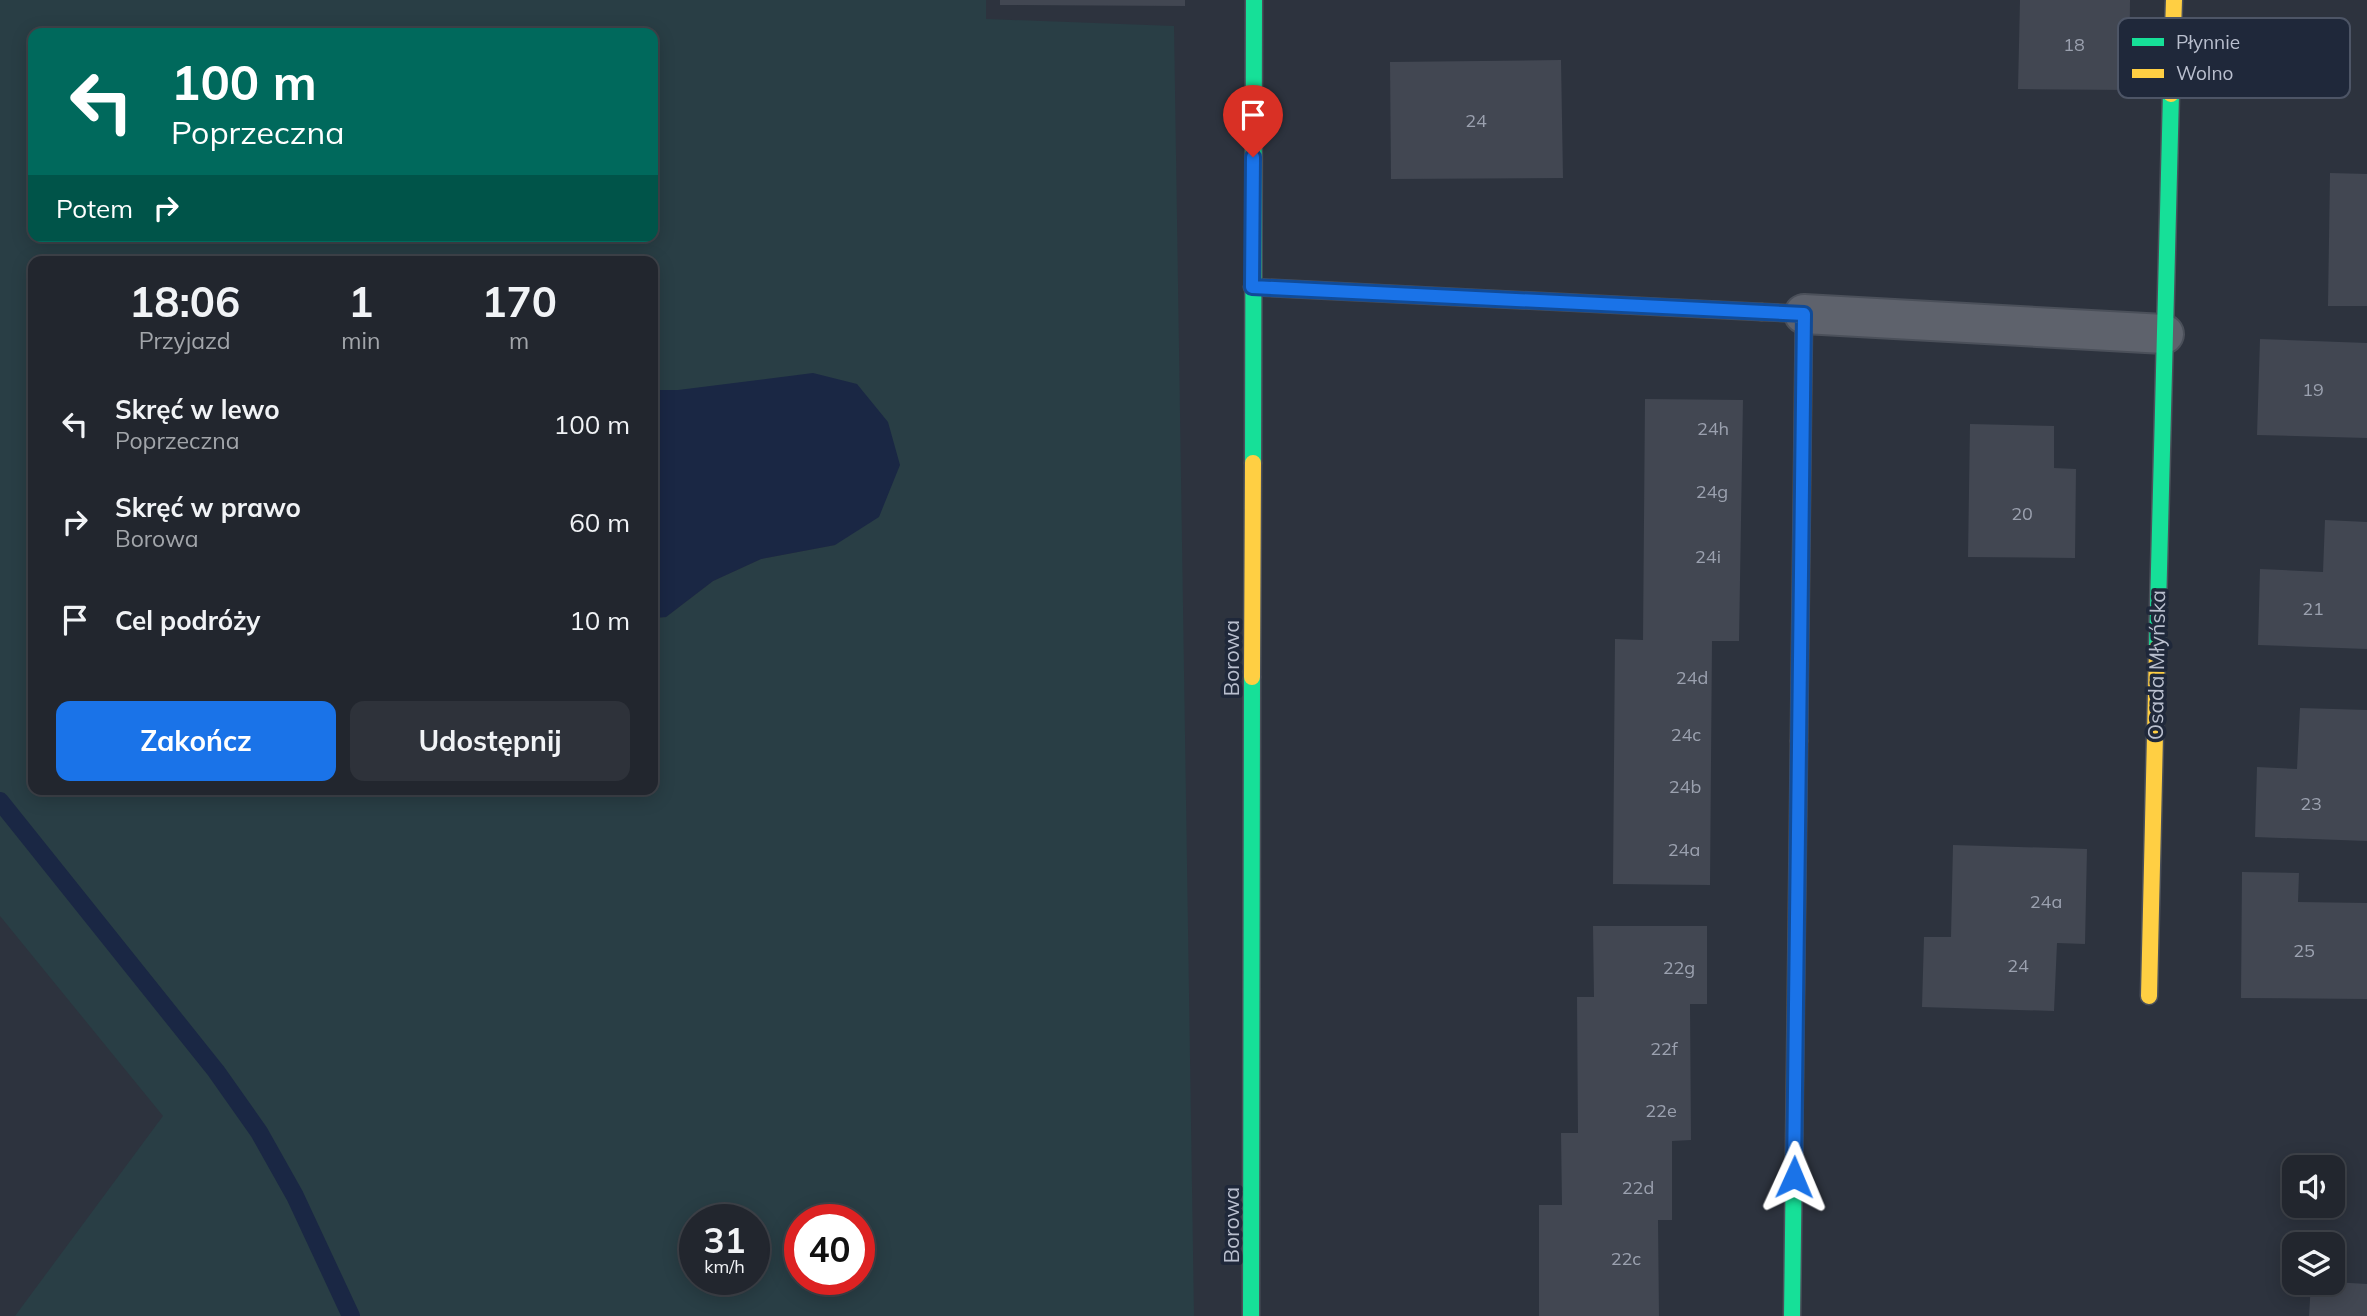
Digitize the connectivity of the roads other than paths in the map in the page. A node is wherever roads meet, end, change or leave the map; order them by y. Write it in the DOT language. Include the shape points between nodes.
graph roads {
  1 [pos="1254,0"];
  2 [pos="2174,0"];
  3 [pos="2173,18"];
  4 [pos="2171,98"];
  5 [pos="1252,287"];
  6 [pos="1804,314"];
  7 [pos="2164,334"];
  8 [pos="2149,996"];
  9 [pos="1251,1316"];
  10 [pos="1792,1316"];
  1 -- 5 [label="street, Borowa"];
  2 -- 3 [label="street, Osada Młyńska"];
  4 -- 7 [label="street, Osada Młyńska"];
  5 -- 6 [label="street"];
  5 -- 9 [label="street, Borowa"];
  6 -- 7 [label="street"];
  6 -- 10 [label="street"];
  7 -- 8 [label="street, Osada Młyńska"];
}
